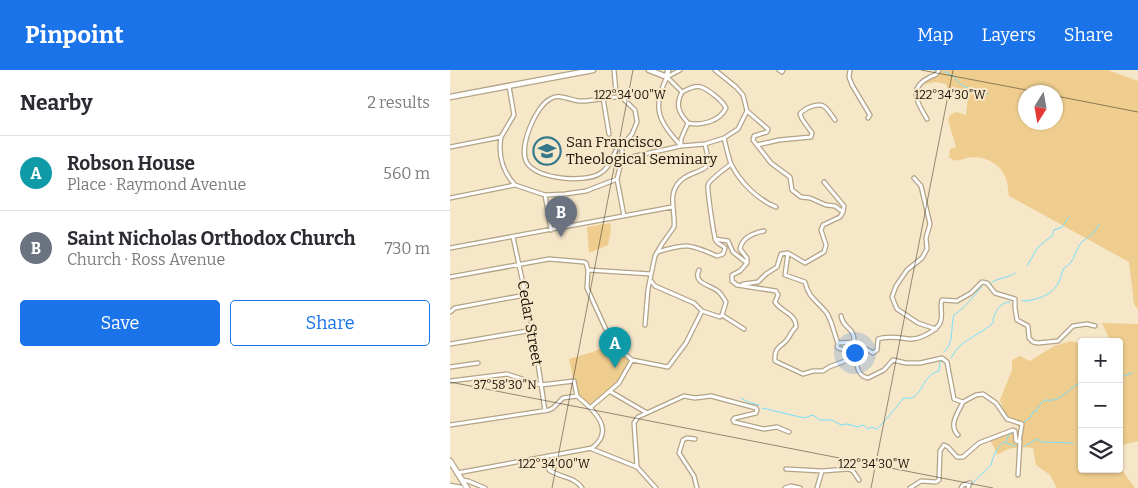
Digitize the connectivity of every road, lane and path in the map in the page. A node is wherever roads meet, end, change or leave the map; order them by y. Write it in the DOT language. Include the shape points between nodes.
graph roads {
  1 [pos="593,70"];
  2 [pos="614,70"];
  3 [pos="649,70"];
  4 [pos="668,70"];
  5 [pos="680,70"];
  6 [pos="715,70"];
  7 [pos="850,70"];
  8 [pos="939,70"];
  9 [pos="668,77"];
  10 [pos="509,86"];
  11 [pos="616,89"];
  12 [pos="681,94"];
  13 [pos="609,96"];
  14 [pos="450,97"];
  15 [pos="621,97"];
  16 [pos="603,98"];
  17 [pos="746,111"];
  18 [pos="868,118"];
  19 [pos="927,119"];
  20 [pos="835,120"];
  21 [pos="688,123"];
  22 [pos="609,134"];
  23 [pos="501,137"];
  24 [pos="724,138"];
  25 [pos="624,142"];
  26 [pos="705,144"];
  27 [pos="757,145"];
  28 [pos="681,146"];
  29 [pos="450,147"];
  30 [pos="616,150"];
  31 [pos="622,150"];
  32 [pos="622,159"];
  33 [pos="732,164"];
  34 [pos="914,178"];
  35 [pos="617,179"];
  36 [pos="824,182"];
  37 [pos="516,185"];
  38 [pos="545,195"];
  39 [pos="450,198"];
  40 [pos="672,207"];
  41 [pos="776,207"];
  42 [pos="843,212"];
  43 [pos="624,216"];
  44 [pos="551,230"];
  45 [pos="764,231"];
  46 [pos="513,237"];
  47 [pos="715,239"];
  48 [pos="450,248"];
  49 [pos="657,252"];
  50 [pos="788,252"];
  51 [pos="747,263"];
  52 [pos="520,266"];
  53 [pos="588,270"];
  54 [pos="700,270"];
  55 [pos="651,274"];
  56 [pos="450,277"];
  57 [pos="651,281"];
  58 [pos="737,285"];
  59 [pos="525,295"];
  60 [pos="702,311"];
  61 [pos="450,312"];
  62 [pos="722,315"];
  63 [pos="841,316"];
  64 [pos="645,325"];
  65 [pos="1095,326"];
  66 [pos="744,329"];
  67 [pos="936,329"];
  68 [pos="532,330"];
  69 [pos="854,342"];
  70 [pos="838,343"];
  71 [pos="450,344"];
  72 [pos="856,359"];
  73 [pos="632,360"];
  74 [pos="478,363"];
  75 [pos="450,367"];
  76 [pos="450,381"];
  77 [pos="541,385"];
  78 [pos="611,392"];
  79 [pos="577,396"];
  80 [pos="963,402"];
  81 [pos="591,407"];
  82 [pos="545,411"];
  83 [pos="647,413"];
  84 [pos="450,426"];
  85 [pos="789,432"];
  86 [pos="958,435"];
  87 [pos="695,439"];
  88 [pos="1020,440"];
  89 [pos="592,448"];
  90 [pos="547,456"];
  91 [pos="450,461"];
  92 [pos="637,467"];
  93 [pos="786,469"];
  94 [pos="822,471"];
  95 [pos="457,472"];
  96 [pos="1018,475"];
  97 [pos="461,480"];
  98 [pos="859,480"];
  99 [pos="450,486"];
  100 [pos="967,486"];
  101 [pos="458,488"];
  102 [pos="467,488"];
  103 [pos="485,488"];
  104 [pos="582,488"];
  105 [pos="656,488"];
  106 [pos="697,488"];
  107 [pos="785,488"];
  108 [pos="800,488"];
  109 [pos="817,488"];
  110 [pos="910,488"];
  111 [pos="961,488"];
  1 -- 10 [label="street"];
  2 -- 11 [label="street"];
  3 -- 9 [label="street"];
  4 -- 9 [label="street"];
  5 -- 9 [label="street"];
  6 -- 17 [label="street" via="740,91"];
  7 -- 18 [label="street" via="850,81 870,115"];
  8 -- 19 [label="street" via="925,80 916,94 921,112"];
  9 -- 12 [label="street"];
  9 -- 28 [label="street" via="660,90 658,111 664,126"];
  10 -- 14 [label="street"];
  10 -- 23 [label="street" via="514,115"];
  11 -- 13 [label="street"];
  11 -- 15 [label="street"];
  12 -- 21 [label="street" via="680,113"];
  12 -- 21 [label="street" via="690,88 701,87 723,102 726,108 717,118 707,122 698,125"];
  13 -- 15 [label="street"];
  13 -- 16 [label="street"];
  15 -- 25 [label="street" via="635,110 637,122"];
  16 -- 22 [label="street"];
  16 -- 30 [label="street" via="586,101 549,99 532,120 524,152 532,168 561,178 599,174"];
  17 -- 24 [label="street" via="738,129"];
  17 -- 27 [label="street" via="768,128 765,134 754,136"];
  20 -- 27 [label="street" via="823,105 818,104 800,114 812,133 810,137"];
  21 -- 28 [label="street"];
  23 -- 29 [label="street"];
  23 -- 37 [label="street" via="502,161"];
  24 -- 26 [label="street"];
  24 -- 33 [label="street"];
  25 -- 30 [label="street"];
  25 -- 31 [label="street"];
  26 -- 28 [label="street"];
  26 -- 40 [label="street" via="706,167 678,183"];
  27 -- 42 [label="street" via="790,177 796,194 826,206 835,206"];
  28 -- 32 [label="street"];
  30 -- 31 [label="street"];
  31 -- 32 [label="street"];
  32 -- 35 [label="street"];
  33 -- 41 [label="street" via="748,188"];
  33 -- 47 [label="street" via="708,186"];
  34 -- 67 [label="street" via="921,186 930,224 927,249 922,258 907,270 892,298 896,309 918,323"];
  35 -- 38 [label="street" via="586,191"];
  35 -- 43 [label="street"];
  36 -- 42 [label="street" via="844,206"];
  37 -- 38 [label="street"];
  37 -- 39 [label="street"];
  38 -- 44 [label="street"];
  40 -- 43 [label="street"];
  40 -- 49 [label="street" via="674,227"];
  42 -- 50 [label="street" via="824,225 824,252 805,263"];
  43 -- 44 [label="street"];
  44 -- 46 [label="street"];
  45 -- 51 [label="street" via="749,235 741,244"];
  46 -- 48 [label="street"];
  46 -- 52 [label="street, Cedar Street"];
  47 -- 49 [label="street" via="725,248 720,256 689,245"];
  47 -- 51 [label="street" via="728,241 733,252"];
  49 -- 55 [label="street"];
  50 -- 58 [label="street" via="781,254 777,267 762,280"];
  50 -- 70 [label="street" via="784,275 805,282 812,299 827,313"];
  51 -- 58 [label="street" via="732,275 732,281"];
  52 -- 53 [label="street" via="549,259 570,260 586,263"];
  52 -- 56 [label="street"];
  52 -- 59 [label="street, Cedar Street"];
  53 -- 55 [label="street"];
  53 -- 73 [label="street" via="587,288 608,334"];
  54 -- 62 [label="street" via="697,274 699,279 718,290 726,302"];
  55 -- 57 [label="street"];
  57 -- 60 [label="street" via="655,286 694,303"];
  57 -- 64 [label="street"];
  58 -- 72 [label="street" via="776,291 776,305 795,321 796,327 777,348 775,358 778,363 803,374 823,372 829,366"];
  59 -- 61 [label="street" via="455,308"];
  59 -- 68 [label="street, Cedar Street"];
  60 -- 62 [label="street" via="718,317"];
  60 -- 73 [label="street" via="686,343 669,366"];
  62 -- 66 [label="street"];
  63 -- 69 [label="street" via="853,332"];
  65 -- 67 [label="street" via="1073,326 1058,340 1033,342 1029,338 1028,326 1017,320 1015,299 995,293 982,282 957,301 941,301 942,317"];
  67 -- 69 [label="street" via="913,339 879,338 873,353"];
  68 -- 71 [label="street"];
  68 -- 77 [label="street, Cedar Street"];
  69 -- 70 [label="street"];
  70 -- 72 [label="street" via="840,349 854,352"];
  72 -- 80 [label="street" via="858,370 868,378 884,370 893,360 920,363 942,358 947,362 953,398"];
  73 -- 78 [label="street" via="620,383"];
  74 -- 75 [label="street"];
  76 -- 77 [label="street" via="508,374"];
  77 -- 79 [label="street" via="574,381"];
  77 -- 82 [label="street, Cedar Street"];
  78 -- 81 [label="street"];
  78 -- 83 [label="street"];
  79 -- 81 [label="street"];
  79 -- 82 [label="street" via="565,397"];
  80 -- 86 [label="street" via="953,424"];
  80 -- 88 [label="street" via="983,394 1007,419 1022,424"];
  81 -- 89 [label="street" via="603,431 599,443"];
  82 -- 84 [label="street"];
  83 -- 85 [label="street" via="680,396 711,396 757,409 754,414 734,418 735,423 764,429 775,426"];
  83 -- 92 [label="street" via="636,418 633,426"];
  87 -- 106 [label="street" via="683,440 679,453 694,476"];
  88 -- 96 [label="street"];
  88 -- 110 [label="street" via="1016,441 1013,430 984,440 960,457 944,445 940,451 939,480 920,481"];
  89 -- 90 [label="street"];
  89 -- 92 [label="street"];
  90 -- 95 [label="street"];
  90 -- 104 [label="street" via="549,470 577,481"];
  91 -- 95 [label="street"];
  92 -- 105 [label="street"];
  93 -- 94 [label="street"];
  94 -- 98 [label="street" via="850,469"];
  94 -- 109 [label="street"];
  95 -- 97 [label="street"];
  97 -- 102 [label="street"];
  97 -- 103 [label="street"];
  99 -- 101 [label="street"];
  100 -- 111 [label="street"];
  107 -- 108 [label="street"];
}
